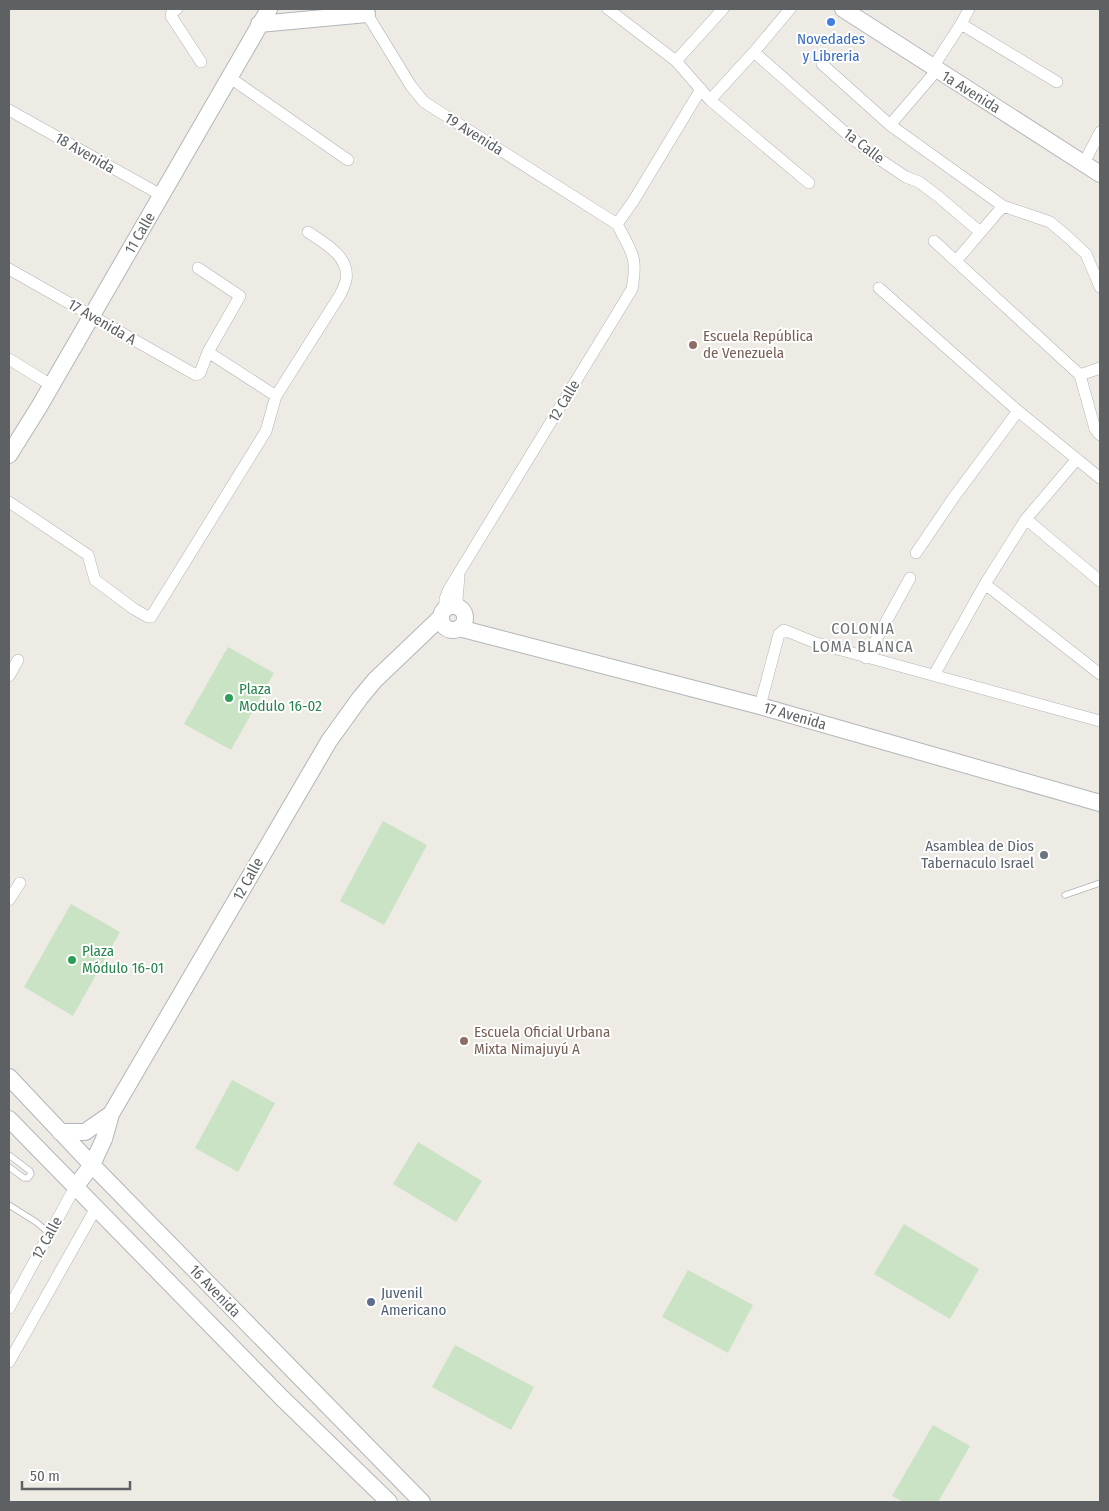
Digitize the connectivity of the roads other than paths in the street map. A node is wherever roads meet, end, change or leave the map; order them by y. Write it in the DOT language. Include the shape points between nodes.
graph roads {
  1 [pos="177,9"];
  2 [pos="268,9"];
  3 [pos="608,9"];
  4 [pos="722,9"];
  5 [pos="790,9"];
  6 [pos="969,9"];
  7 [pos="853,11"];
  8 [pos="365,12"];
  9 [pos="259,24"];
  10 [pos="961,24"];
  11 [pos="754,52"];
  12 [pos="676,61"];
  13 [pos="201,62"];
  14 [pos="822,64"];
  15 [pos="935,68"];
  16 [pos="229,77"];
  17 [pos="1057,82"];
  18 [pos="701,89"];
  19 [pos="710,100"];
  20 [pos="9,110"];
  21 [pos="890,125"];
  22 [pos="1100,132"];
  23 [pos="348,160"];
  24 [pos="1084,163"];
  25 [pos="1100,174"];
  26 [pos="810,182"];
  27 [pos="161,195"];
  28 [pos="1003,206"];
  29 [pos="617,224"];
  30 [pos="308,232"];
  31 [pos="980,232"];
  32 [pos="934,241"];
  33 [pos="956,261"];
  34 [pos="198,268"];
  35 [pos="9,269"];
  36 [pos="1100,287"];
  37 [pos="879,288"];
  38 [pos="92,316"];
  39 [pos="208,352"];
  40 [pos="9,359"];
  41 [pos="1100,368"];
  42 [pos="1080,375"];
  43 [pos="52,384"];
  44 [pos="276,396"];
  45 [pos="1018,411"];
  46 [pos="1100,435"];
  47 [pos="9,455"];
  48 [pos="1077,458"];
  49 [pos="1100,478"];
  50 [pos="9,502"];
  51 [pos="1026,519"];
  52 [pos="916,553"];
  53 [pos="910,578"];
  54 [pos="1100,581"];
  55 [pos="985,584"];
  56 [pos="453,618"];
  57 [pos="866,658"];
  58 [pos="18,660"];
  59 [pos="1100,674"];
  60 [pos="934,675"];
  61 [pos="9,676"];
  62 [pos="760,706"];
  63 [pos="1100,722"];
  64 [pos="1100,804"];
  65 [pos="20,883"];
  66 [pos="1100,883"];
  67 [pos="1065,895"];
  68 [pos="9,900"];
  69 [pos="9,1077"];
  70 [pos="111,1114"];
  71 [pos="9,1119"];
  72 [pos="60,1132"];
  73 [pos="9,1155"];
  74 [pos="92,1165"];
  75 [pos="9,1167"];
  76 [pos="75,1187"];
  77 [pos="9,1205"];
  78 [pos="96,1208"];
  79 [pos="49,1233"];
  80 [pos="9,1308"];
  81 [pos="9,1362"];
  82 [pos="389,1502"];
  83 [pos="422,1502"];
  1 -- 13 [label="street" via="171,16"];
  2 -- 9 [label="street, 11 Calle"];
  3 -- 12 [label="street"];
  4 -- 12 [label="street"];
  5 -- 11 [label="street"];
  6 -- 10 [label="street"];
  7 -- 15 [label="street, 1a Avenida"];
  8 -- 9 [label="street"];
  8 -- 29 [label="street, 19 Avenida" via="424,102"];
  9 -- 16 [label="street, 11 Calle"];
  10 -- 15 [label="street"];
  10 -- 17 [label="street"];
  11 -- 19 [label="street"];
  11 -- 31 [label="street, 1a Calle" via="848,135 906,177 919,182"];
  12 -- 18 [label="street"];
  14 -- 21 [label="street"];
  15 -- 21 [label="street"];
  15 -- 24 [label="street, 1a Avenida"];
  16 -- 23 [label="street"];
  16 -- 27 [label="street, 11 Calle"];
  18 -- 19 [label="street"];
  18 -- 29 [label="street"];
  19 -- 26 [label="street"];
  20 -- 27 [label="street, 18 Avenida"];
  21 -- 28 [label="street"];
  22 -- 24 [label="street"];
  24 -- 25 [label="street, 1a Avenida"];
  27 -- 38 [label="street, 11 Calle"];
  28 -- 31 [label="street"];
  28 -- 36 [label="street" via="1050,222 1086,254"];
  29 -- 56 [label="street, 12 Calle" via="634,259 632,289 460,572"];
  30 -- 44 [label="street" via="338,254 344,264 346,280 340,295"];
  31 -- 33 [label="street"];
  32 -- 33 [label="street"];
  33 -- 42 [label="street"];
  34 -- 39 [label="street" via="240,295"];
  35 -- 38 [label="street, 17 Avenida A"];
  37 -- 45 [label="street"];
  38 -- 39 [label="street, 17 Avenida A" via="196,375 200,374"];
  38 -- 43 [label="street, 11 Calle"];
  39 -- 44 [label="street"];
  40 -- 43 [label="street"];
  41 -- 42 [label="street"];
  42 -- 46 [label="street" via="1095,429"];
  43 -- 47 [label="street, 11 Calle"];
  44 -- 50 [label="street" via="266,431 151,617 134,609 95,580 88,555"];
  45 -- 48 [label="street"];
  45 -- 52 [label="street"];
  48 -- 49 [label="street"];
  48 -- 51 [label="street"];
  51 -- 54 [label="street"];
  51 -- 55 [label="street"];
  53 -- 57 [label="street"];
  55 -- 59 [label="street"];
  55 -- 60 [label="street"];
  56 -- 62 [label="street, 17 Avenida" via="487,635"];
  56 -- 70 [label="street, 12 Calle" via="402,655 375,680 329,741"];
  57 -- 60 [label="street"];
  57 -- 62 [label="street" via="816,644 784,630 779,634"];
  58 -- 61 [label="street"];
  60 -- 63 [label="street"];
  62 -- 64 [label="street, 17 Avenida"];
  65 -- 68 [label="street"];
  66 -- 67 [label="lane"];
  69 -- 72 [label="street, 16 Avenida"];
  70 -- 72 [label="street, 12 Calle" via="85,1132"];
  70 -- 74 [label="street, 12 Calle"];
  71 -- 76 [label="street, 16 Avenida"];
  72 -- 74 [label="street, 16 Avenida"];
  73 -- 75 [label="lane" via="31,1174 24,1178"];
  74 -- 76 [label="street, 12 Calle"];
  74 -- 83 [label="street, 16 Avenida"];
  76 -- 78 [label="street, 16 Avenida"];
  76 -- 79 [label="street, 12 Calle"];
  77 -- 79 [label="lane"];
  78 -- 81 [label="street, 12 Calle"];
  78 -- 82 [label="street, 16 Avenida"];
  79 -- 80 [label="street, 12 Calle"];
}
